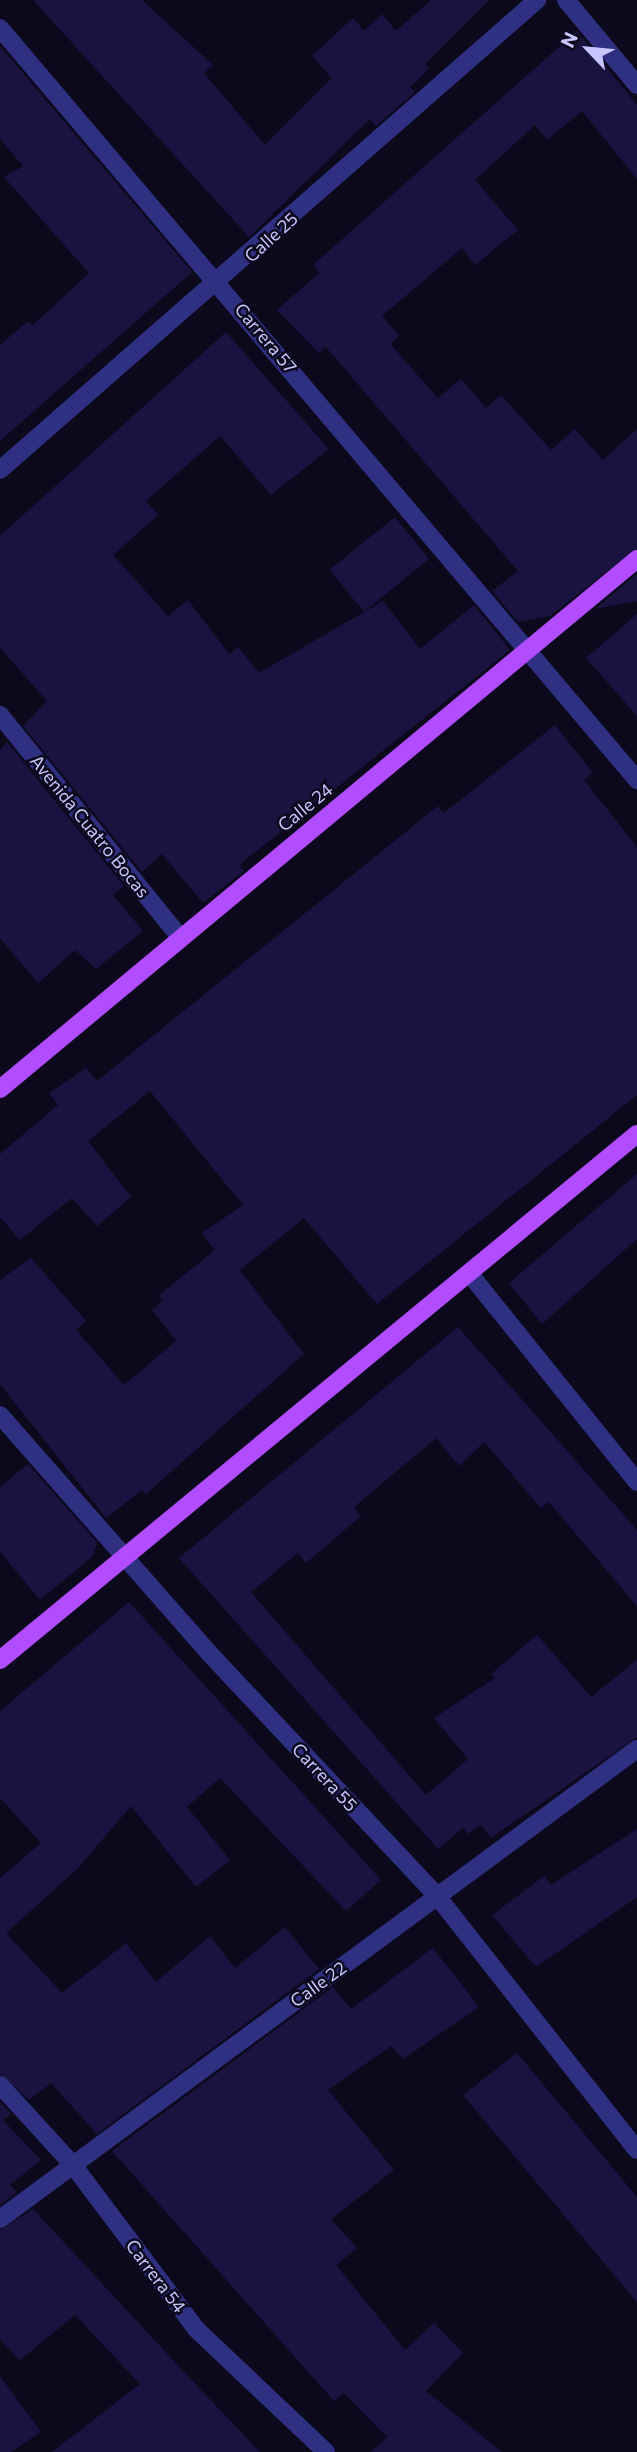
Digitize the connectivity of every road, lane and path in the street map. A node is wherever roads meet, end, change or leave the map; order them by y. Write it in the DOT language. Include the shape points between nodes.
graph roads {
  1 [pos="537,0"];
  2 [pos="566,0"];
  3 [pos="0,28"];
  4 [pos="637,85"];
  5 [pos="219,282"];
  6 [pos="0,470"];
  7 [pos="637,559"];
  8 [pos="530,650"];
  9 [pos="0,715"];
  10 [pos="637,780"];
  11 [pos="179,936"];
  12 [pos="0,1089"];
  13 [pos="637,1134"];
  14 [pos="469,1273"];
  15 [pos="0,1415"];
  16 [pos="637,1482"];
  17 [pos="125,1557"];
  18 [pos="0,1660"];
  19 [pos="637,1749"];
  20 [pos="437,1896"];
  21 [pos="0,2085"];
  22 [pos="637,2150"];
  23 [pos="73,2165"];
  24 [pos="0,2219"];
  25 [pos="326,2452"];
  1 -- 5 [label="street, Calle 25"];
  2 -- 4 [label="street"];
  3 -- 5 [label="street, Carrera 57"];
  5 -- 6 [label="street, Calle 25"];
  5 -- 8 [label="street, Carrera 57"];
  7 -- 8 [label="main road, Calle 24"];
  8 -- 10 [label="street, Carrera 57"];
  8 -- 11 [label="main road, Calle 24"];
  9 -- 11 [label="street, Avenida Cuatro Bocas"];
  11 -- 12 [label="main road, Calle 24"];
  13 -- 14 [label="main road"];
  14 -- 16 [label="street"];
  14 -- 17 [label="main road"];
  15 -- 17 [label="street, Carrera 55"];
  17 -- 18 [label="main road"];
  17 -- 20 [label="street, Carrera 55"];
  19 -- 20 [label="street, Calle 22"];
  20 -- 22 [label="street, Carrera 55"];
  20 -- 23 [label="street, Calle 22"];
  21 -- 23 [label="street, Carrera 54"];
  23 -- 24 [label="street, Calle 22"];
  23 -- 25 [label="street, Carrera 54" via="196,2329"];
}
